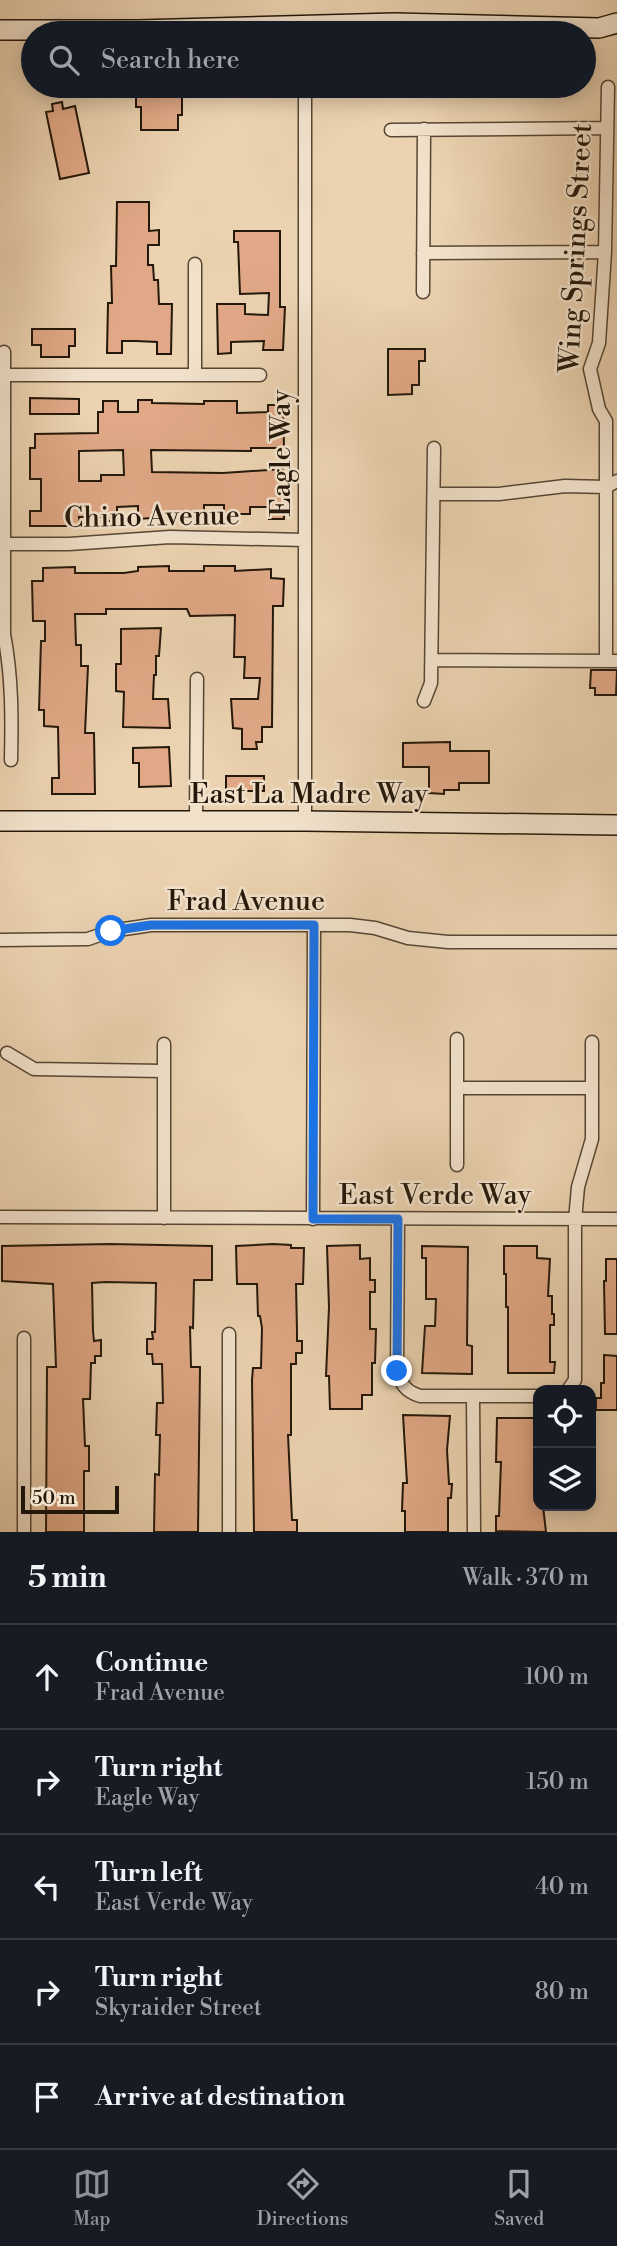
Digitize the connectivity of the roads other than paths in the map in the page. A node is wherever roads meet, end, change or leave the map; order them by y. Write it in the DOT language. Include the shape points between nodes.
graph roads {
  1 [pos="608,26"];
  2 [pos="0,30"];
  3 [pos="21,30"];
  4 [pos="617,39"];
  5 [pos="608,87"];
  6 [pos="305,98"];
  7 [pos="607,128"];
  8 [pos="424,129"];
  9 [pos="391,130"];
  10 [pos="605,252"];
  11 [pos="423,253"];
  12 [pos="195,264"];
  13 [pos="423,292"];
  14 [pos="5,352"];
  15 [pos="4,375"];
  16 [pos="195,375"];
  17 [pos="260,375"];
  18 [pos="433,448"];
  19 [pos="613,487"];
  20 [pos="434,494"];
  21 [pos="305,540"];
  22 [pos="2,544"];
  23 [pos="432,660"];
  24 [pos="612,661"];
  25 [pos="197,679"];
  26 [pos="424,701"];
  27 [pos="11,760"];
  28 [pos="0,821"];
  29 [pos="197,821"];
  30 [pos="306,821"];
  31 [pos="617,825"];
  32 [pos="314,925"];
  33 [pos="0,940"];
  34 [pos="617,942"];
  35 [pos="457,1039"];
  36 [pos="592,1042"];
  37 [pos="164,1044"];
  38 [pos="7,1053"];
  39 [pos="163,1071"];
  40 [pos="457,1088"];
  41 [pos="592,1088"];
  42 [pos="457,1165"];
  43 [pos="0,1217"];
  44 [pos="164,1218"];
  45 [pos="313,1219"];
  46 [pos="398,1219"];
  47 [pos="617,1219"];
  48 [pos="575,1220"];
  49 [pos="229,1334"];
  50 [pos="24,1338"];
  51 [pos="572,1385"];
  52 [pos="473,1396"];
  53 [pos="533,1396"];
  54 [pos="24,1532"];
  55 [pos="229,1532"];
  56 [pos="474,1532"];
  1 -- 4 [label="street"];
  2 -- 3 [label="street"];
  5 -- 7 [label="street, Wing Springs Street"];
  6 -- 21 [label="street, Eagle Way"];
  7 -- 8 [label="street"];
  7 -- 10 [label="street, Wing Springs Street"];
  8 -- 9 [label="street"];
  8 -- 11 [label="street"];
  10 -- 11 [label="street"];
  10 -- 19 [label="street, Wing Springs Street" via="599,343 590,369 606,421"];
  11 -- 13 [label="street"];
  12 -- 16 [label="street"];
  14 -- 15 [label="street"];
  15 -- 16 [label="street"];
  15 -- 22 [label="street"];
  16 -- 17 [label="street"];
  18 -- 20 [label="street"];
  19 -- 20 [label="street"];
  19 -- 24 [label="street, Wing Springs Street"];
  20 -- 23 [label="street"];
  21 -- 22 [label="street, Chino Avenue" via="170,537"];
  21 -- 30 [label="street, Eagle Way"];
  22 -- 27 [label="street" via="13,707"];
  23 -- 24 [label="street"];
  23 -- 26 [label="street"];
  25 -- 29 [label="street"];
  28 -- 29 [label="street, East La Madre Way"];
  29 -- 30 [label="street, East La Madre Way"];
  30 -- 31 [label="street, East La Madre Way"];
  32 -- 33 [label="street, Frad Avenue" via="151,925 88,939"];
  32 -- 34 [label="street, Frad Avenue" via="375,928 408,938 448,942"];
  32 -- 45 [label="street"];
  35 -- 40 [label="street"];
  36 -- 41 [label="street"];
  37 -- 39 [label="street"];
  38 -- 39 [label="street" via="34,1069"];
  39 -- 44 [label="street"];
  40 -- 41 [label="street"];
  40 -- 42 [label="street"];
  41 -- 48 [label="street" via="592,1139 578,1187"];
  43 -- 44 [label="street, East Verde Way"];
  44 -- 45 [label="street, East Verde Way"];
  45 -- 46 [label="street, East Verde Way"];
  46 -- 48 [label="street, East Verde Way"];
  46 -- 52 [label="street" via="397,1371 402,1385 420,1396"];
  47 -- 48 [label="street, East Verde Way"];
  48 -- 51 [label="street"];
  49 -- 55 [label="street"];
  50 -- 54 [label="street"];
  52 -- 53 [label="street"];
  52 -- 56 [label="street"];
}
